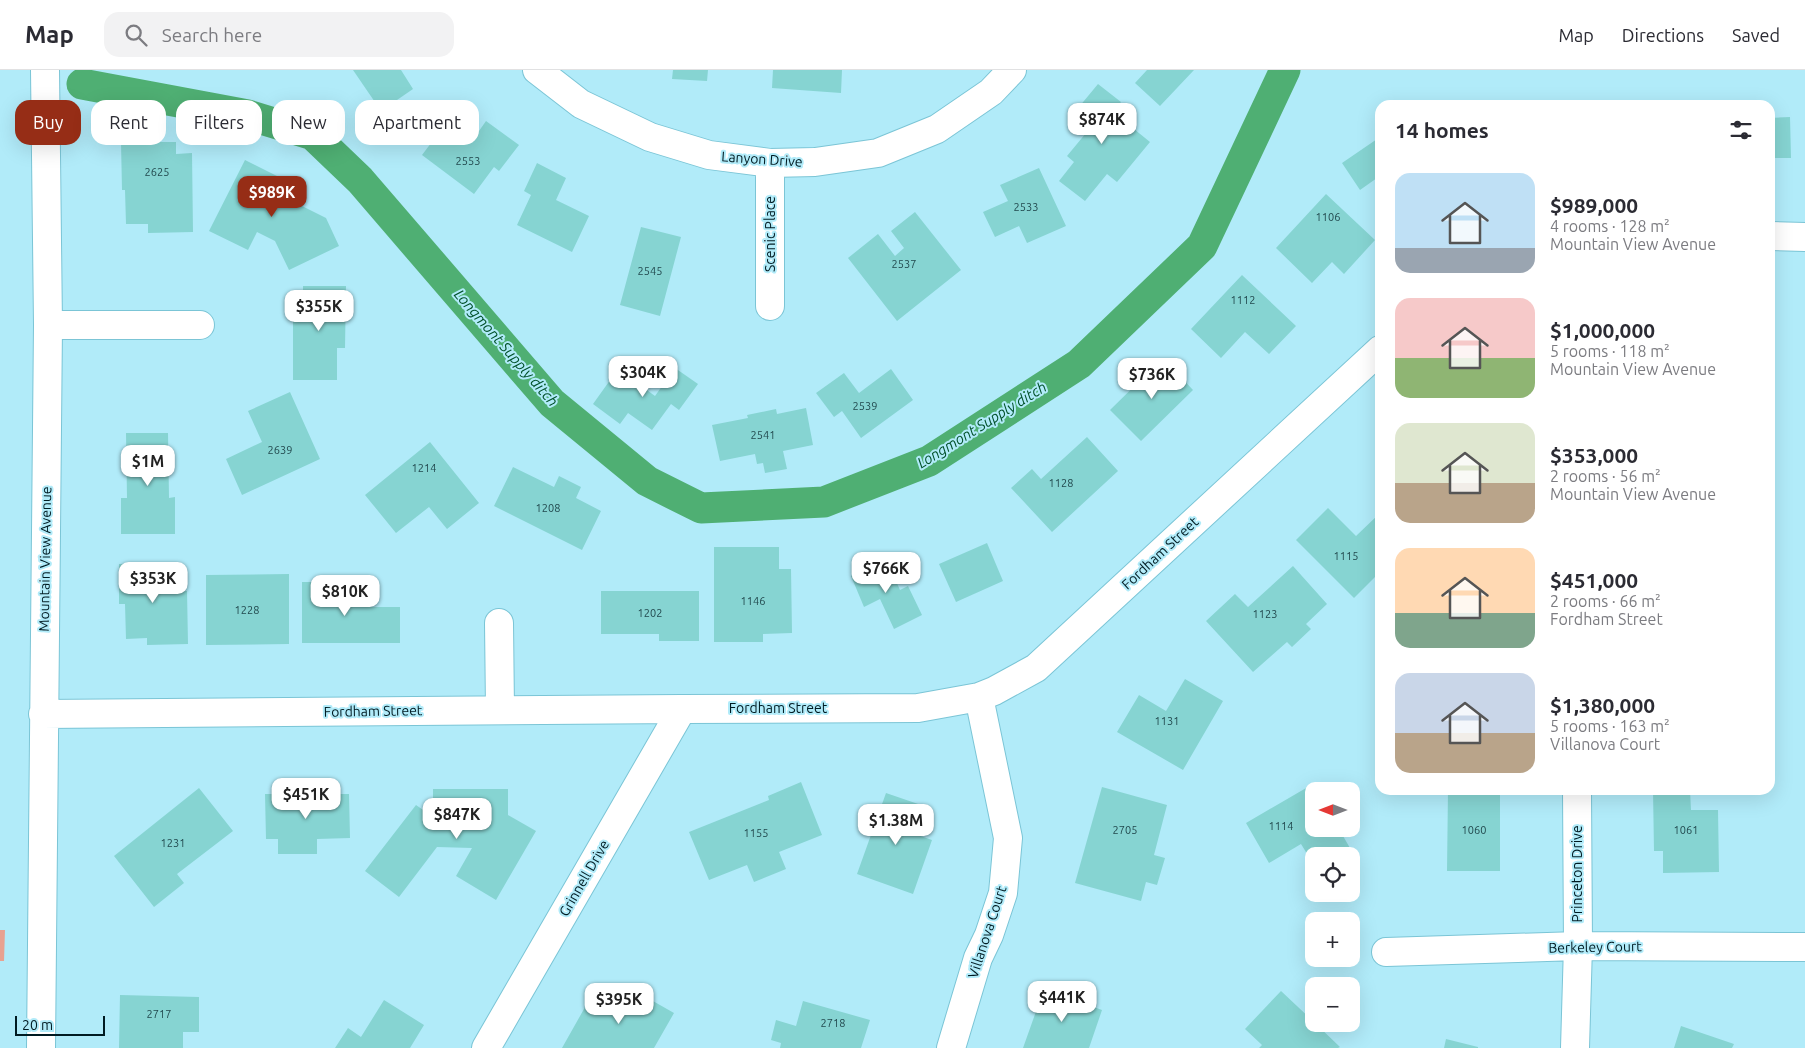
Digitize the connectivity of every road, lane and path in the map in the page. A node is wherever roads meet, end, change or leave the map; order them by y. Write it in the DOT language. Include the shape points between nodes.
graph roads {
  1 [pos="45,70"];
  2 [pos="537,70"];
  3 [pos="1012,70"];
  4 [pos="770,163"];
  5 [pos="1775,236"];
  6 [pos="1805,236"];
  7 [pos="770,306"];
  8 [pos="48,325"];
  9 [pos="200,325"];
  10 [pos="1375,355"];
  11 [pos="499,623"];
  12 [pos="979,697"];
  13 [pos="682,709"];
  14 [pos="500,710"];
  15 [pos="43,714"];
  16 [pos="1577,795"];
  17 [pos="1578,946"];
  18 [pos="1805,947"];
  19 [pos="1386,952"];
  20 [pos="41,1048"];
  21 [pos="486,1048"];
  22 [pos="951,1048"];
  23 [pos="1575,1048"];
  1 -- 8 [label="street, Mountain View Avenue"];
  2 -- 4 [label="street, Lanyon Drive" via="581,104 650,137 709,155"];
  3 -- 4 [label="street, Lanyon Drive" via="991,92 937,129 878,153 815,162"];
  4 -- 7 [label="street, Scenic Place"];
  5 -- 6 [label="street"];
  8 -- 9 [label="street"];
  8 -- 15 [label="street, Mountain View Avenue"];
  10 -- 12 [label="street, Fordham Street" via="1036,668"];
  11 -- 14 [label="street"];
  12 -- 13 [label="street, Fordham Street" via="918,708"];
  12 -- 22 [label="street, Villanova Court" via="1008,847 1003,893 978,958"];
  13 -- 14 [label="street, Fordham Street"];
  13 -- 21 [label="street, Grinnell Drive"];
  14 -- 15 [label="street, Fordham Street"];
  15 -- 20 [label="street, Mountain View Avenue"];
  16 -- 17 [label="street, Princeton Drive"];
  17 -- 18 [label="street, Berkeley Court"];
  17 -- 19 [label="street, Berkeley Court"];
  17 -- 23 [label="street, Princeton Drive"];
}
